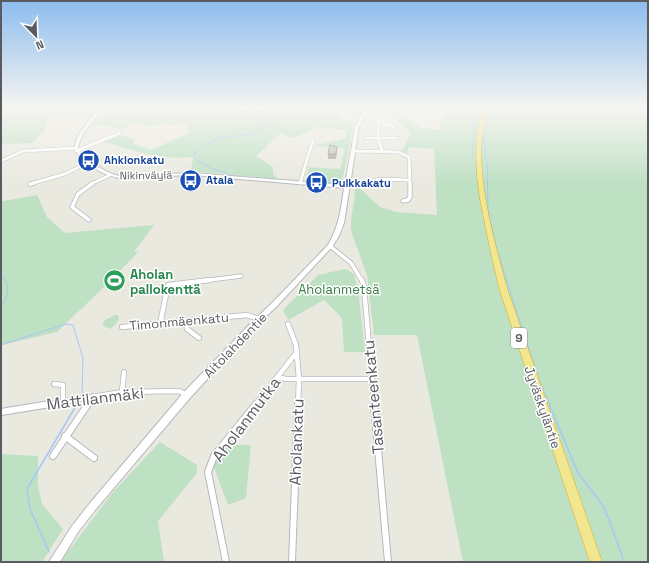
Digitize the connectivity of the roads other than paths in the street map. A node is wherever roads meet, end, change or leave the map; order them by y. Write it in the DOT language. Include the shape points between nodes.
graph roads {
  1 [pos="82,134"];
  2 [pos="117,134"];
  3 [pos="357,134"];
  4 [pos="378,134"];
  5 [pos="481,134"];
  6 [pos="366,138"];
  7 [pos="378,138"];
  8 [pos="397,138"];
  9 [pos="312,140"];
  10 [pos="76,150"];
  11 [pos="353,152"];
  12 [pos="382,152"];
  13 [pos="1,161"];
  14 [pos="89,162"];
  15 [pos="110,175"];
  16 [pos="376,179"];
  17 [pos="409,180"];
  18 [pos="300,183"];
  19 [pos="30,184"];
  20 [pos="347,187"];
  21 [pos="403,201"];
  22 [pos="89,220"];
  23 [pos="330,246"];
  24 [pos="241,276"];
  25 [pos="259,319"];
  26 [pos="186,321"];
  27 [pos="160,324"];
  28 [pos="288,324"];
  29 [pos="122,327"];
  30 [pos="198,338"];
  31 [pos="297,352"];
  32 [pos="124,372"];
  33 [pos="277,377"];
  34 [pos="299,379"];
  35 [pos="371,379"];
  36 [pos="54,384"];
  37 [pos="122,392"];
  38 [pos="187,395"];
  39 [pos="92,396"];
  40 [pos="63,401"];
  41 [pos="1,412"];
  42 [pos="65,436"];
  43 [pos="53,456"];
  44 [pos="94,458"];
  45 [pos="54,562"];
  46 [pos="226,562"];
  47 [pos="292,562"];
  48 [pos="388,562"];
  49 [pos="596,562"];
  1 -- 10 [label="main road"];
  2 -- 10 [label="street"];
  3 -- 11 [label="main road, Aitolahdentie"];
  4 -- 7 [label="street"];
  5 -- 49 [label="highway, Jyväskyläntie / 9" via="480,178 492,248 503,288"];
  6 -- 7 [label="street"];
  7 -- 8 [label="street"];
  7 -- 12 [label="street"];
  9 -- 18 [label="street"];
  10 -- 13 [label="street" via="23,151"];
  10 -- 14 [label="main road, Nikinväylä"];
  11 -- 12 [label="street"];
  11 -- 20 [label="main road, Aitolahdentie"];
  12 -- 17 [label="street" via="400,152 409,157"];
  14 -- 15 [label="main road, Nikinväylä"];
  14 -- 19 [label="street" via="65,174"];
  15 -- 18 [label="main road, Nikinväylä" via="128,177 192,174"];
  15 -- 22 [label="street" via="81,190 74,201 72,208"];
  16 -- 17 [label="street"];
  17 -- 21 [label="street" via="409,199"];
  18 -- 20 [label="main road, Nikinväylä"];
  20 -- 23 [label="main road, Aitolahdentie" via="341,222"];
  23 -- 25 [label="main road, Aitolahdentie"];
  23 -- 35 [label="street, Tasanteenkatu" via="351,263 362,280"];
  24 -- 27 [label="street" via="168,285"];
  25 -- 26 [label="street, Timonmäenkatu" via="247,315"];
  25 -- 38 [label="main road, Aitolahdentie"];
  26 -- 27 [label="street, Timonmäenkatu"];
  26 -- 30 [label="street" via="187,328"];
  27 -- 29 [label="street, Timonmäenkatu"];
  28 -- 31 [label="street, Aholankatu"];
  31 -- 33 [label="street, Aholanmutka"];
  31 -- 34 [label="street, Aholankatu"];
  32 -- 37 [label="street"];
  33 -- 34 [label="street"];
  33 -- 46 [label="street, Aholanmutka" via="214,456 208,472"];
  34 -- 35 [label="street"];
  34 -- 47 [label="street, Aholankatu"];
  35 -- 48 [label="street, Tasanteenkatu"];
  36 -- 40 [label="street" via="63,385"];
  37 -- 38 [label="street, Mattilanmäki" via="179,391"];
  37 -- 39 [label="street, Mattilanmäki"];
  38 -- 45 [label="main road, Aitolahdentie" via="88,512"];
  39 -- 40 [label="street, Mattilanmäki"];
  39 -- 42 [label="street"];
  40 -- 41 [label="street, Mattilanmäki"];
  42 -- 43 [label="street"];
  42 -- 44 [label="street"];
}
